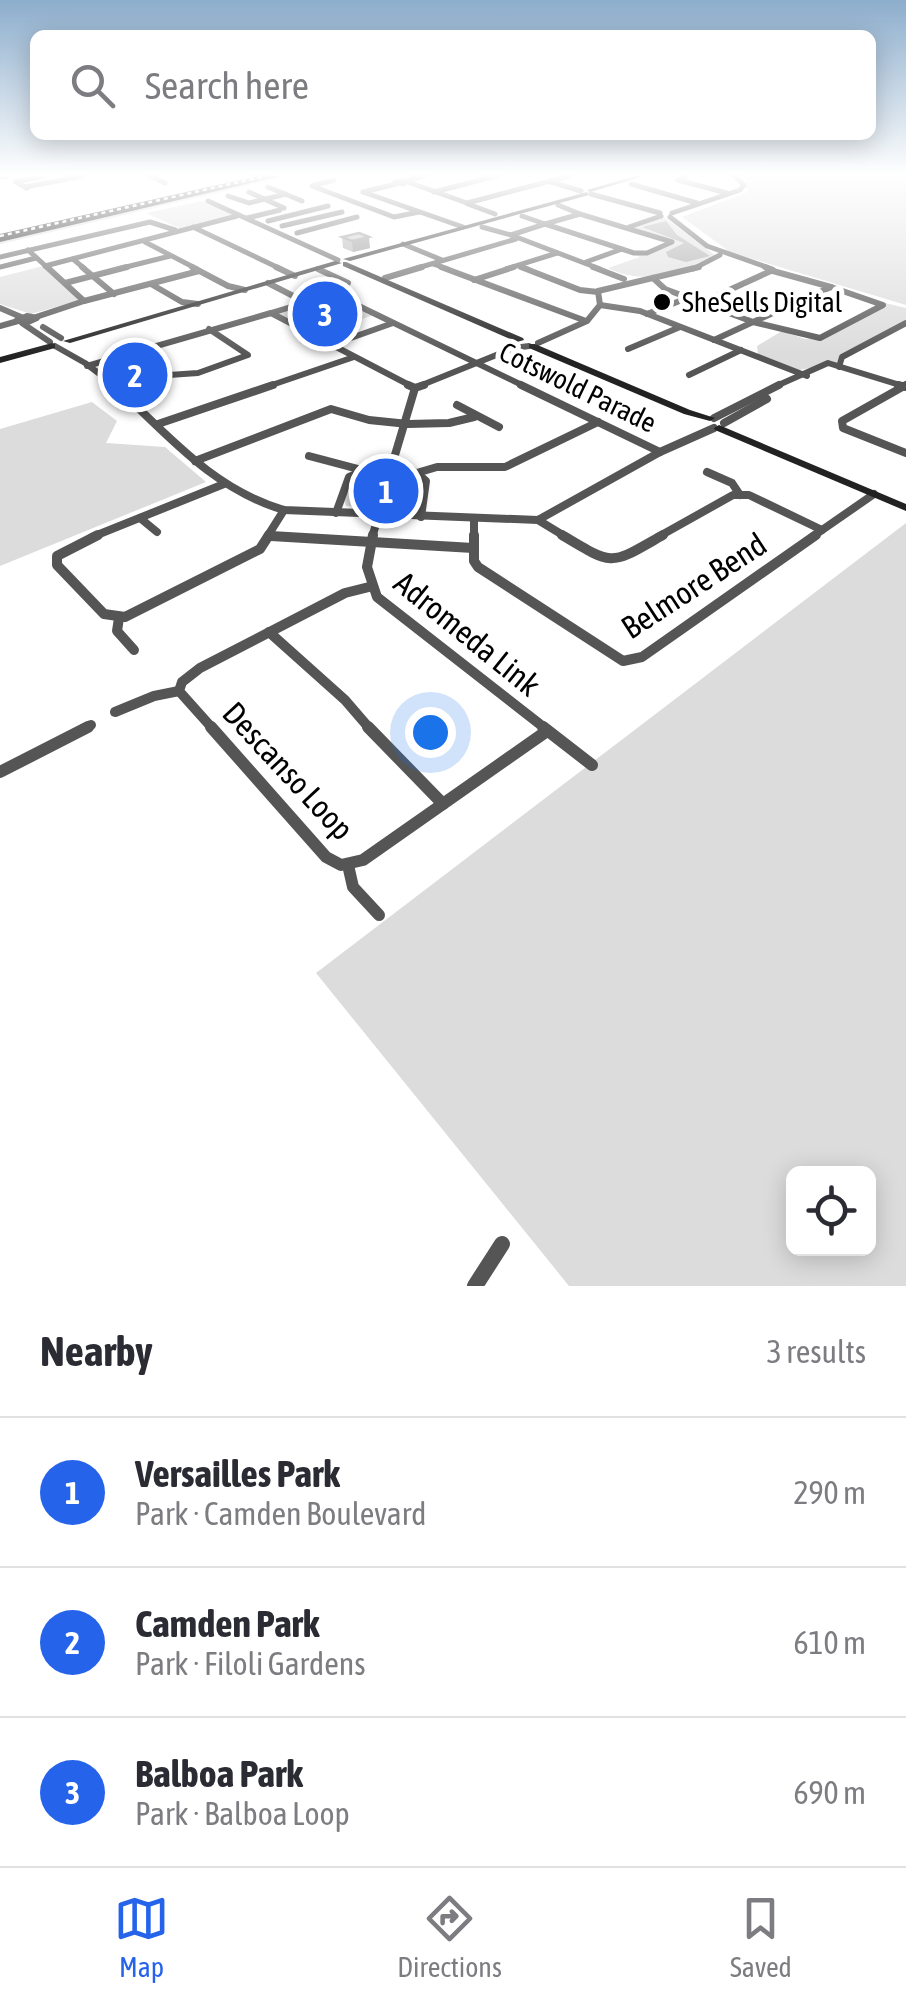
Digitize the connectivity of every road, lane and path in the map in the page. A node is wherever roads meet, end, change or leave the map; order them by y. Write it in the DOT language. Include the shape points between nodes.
graph roads {
  1 [pos="87,236"];
  2 [pos="150,236"];
  3 [pos="159,236"];
  4 [pos="212,236"];
  5 [pos="288,236"];
  6 [pos="431,236"];
  7 [pos="511,236"];
  8 [pos="582,236"];
  9 [pos="651,236"];
  10 [pos="689,236"];
  11 [pos="514,237"];
  12 [pos="154,238"];
  13 [pos="145,242"];
  14 [pos="403,244"];
  15 [pos="623,249"];
  16 [pos="28,250"];
  17 [pos="558,253"];
  18 [pos="720,255"];
  19 [pos="170,256"];
  20 [pos="0,257"];
  21 [pos="36,258"];
  22 [pos="73,259"];
  23 [pos="443,260"];
  24 [pos="345,261"];
  25 [pos="585,262"];
  26 [pos="432,264"];
  27 [pos="45,266"];
  28 [pos="518,266"];
  29 [pos="0,267"];
  30 [pos="318,269"];
  31 [pos="199,271"];
  32 [pos="773,271"];
  33 [pos="94,276"];
  34 [pos="292,276"];
  35 [pos="384,278"];
  36 [pos="653,278"];
  37 [pos="624,279"];
  38 [pos="474,280"];
  39 [pos="65,284"];
  40 [pos="151,284"];
  41 [pos="265,284"];
  42 [pos="831,287"];
  43 [pos="230,290"];
  44 [pos="598,292"];
  45 [pos="114,294"];
  46 [pos="334,294"];
  47 [pos="688,297"];
  48 [pos="84,301"];
  49 [pos="300,302"];
  50 [pos="702,302"];
  51 [pos="182,305"];
  52 [pos="600,305"];
  53 [pos="0,308"];
  54 [pos="271,313"];
  55 [pos="647,314"];
  56 [pos="36,318"];
  57 [pos="21,320"];
  58 [pos="755,320"];
  59 [pos="584,321"];
  60 [pos="393,323"];
  61 [pos="906,323"];
  62 [pos="0,326"];
  63 [pos="680,327"];
  64 [pos="209,329"];
  65 [pos="714,340"];
  66 [pos="59,343"];
  67 [pos="529,344"];
  68 [pos="331,345"];
  69 [pos="142,349"];
  70 [pos="628,349"];
  71 [pos="741,350"];
  72 [pos="354,357"];
  73 [pos="0,360"];
  74 [pos="476,363"];
  75 [pos="86,366"];
  76 [pos="839,366"];
  77 [pos="689,374"];
  78 [pos="804,375"];
  79 [pos="169,376"];
  80 [pos="415,388"];
  81 [pos="904,388"];
  82 [pos="129,397"];
  83 [pos="456,405"];
  84 [pos="474,417"];
  85 [pos="404,422"];
  86 [pos="598,422"];
  87 [pos="158,424"];
  88 [pos="712,424"];
  89 [pos="499,427"];
  90 [pos="660,452"];
  91 [pos="906,453"];
  92 [pos="309,456"];
  93 [pos="195,461"];
  94 [pos="392,465"];
  95 [pos="362,470"];
  96 [pos="420,472"];
  97 [pos="708,472"];
  98 [pos="224,484"];
  99 [pos="874,494"];
  100 [pos="740,495"];
  101 [pos="906,508"];
  102 [pos="284,510"];
  103 [pos="336,513"];
  104 [pos="379,515"];
  105 [pos="421,517"];
  106 [pos="140,518"];
  107 [pos="474,520"];
  108 [pos="538,520"];
  109 [pos="822,530"];
  110 [pos="157,532"];
  111 [pos="271,536"];
  112 [pos="370,542"];
  113 [pos="473,548"];
  114 [pos="369,587"];
  115 [pos="118,618"];
  116 [pos="269,632"];
  117 [pos="134,650"];
  118 [pos="179,691"];
  119 [pos="115,712"];
  120 [pos="92,726"];
  121 [pos="547,730"];
  122 [pos="592,765"];
  123 [pos="0,772"];
  124 [pos="443,804"];
  125 [pos="348,865"];
  126 [pos="379,915"];
  127 [pos="502,1244"];
  128 [pos="475,1286"];
  1 -- 16 [label="street"];
  2 -- 12 [label="street"];
  3 -- 12 [label="street"];
  4 -- 34 [label="street"];
  5 -- 24 [label="street"];
  6 -- 14 [label="street"];
  7 -- 11 [label="street"];
  8 -- 15 [label="street"];
  9 -- 15 [label="street" via="672,244 642,254"];
  10 -- 18 [label="street"];
  11 -- 17 [label="street"];
  11 -- 23 [label="street"];
  12 -- 13 [label="street"];
  13 -- 19 [label="street"];
  13 -- 22 [label="street"];
  14 -- 23 [label="street"];
  14 -- 24 [label="street"];
  15 -- 25 [label="street"];
  16 -- 20 [label="street"];
  16 -- 21 [label="street"];
  17 -- 25 [label="street"];
  17 -- 28 [label="street"];
  18 -- 32 [label="street"];
  18 -- 36 [label="street"];
  19 -- 31 [label="street"];
  19 -- 33 [label="street"];
  21 -- 27 [label="street"];
  21 -- 29 [label="street"];
  22 -- 27 [label="street"];
  22 -- 33 [label="street"];
  23 -- 26 [label="street"];
  24 -- 30 [label="street"];
  24 -- 35 [label="street"];
  25 -- 37 [label="street"];
  26 -- 35 [label="street"];
  26 -- 38 [label="street"];
  27 -- 39 [label="street"];
  28 -- 38 [label="street"];
  28 -- 44 [label="street"];
  30 -- 34 [label="street"];
  30 -- 46 [label="street" via="348,283"];
  31 -- 40 [label="street"];
  31 -- 43 [label="street"];
  32 -- 42 [label="street"];
  32 -- 50 [label="street"];
  33 -- 39 [label="street"];
  33 -- 45 [label="street"];
  34 -- 41 [label="street"];
  35 -- 67 [label="street"];
  36 -- 37 [label="street"];
  36 -- 47 [label="street"];
  37 -- 44 [label="street"];
  38 -- 59 [label="street"];
  39 -- 48 [label="street"];
  40 -- 45 [label="street"];
  40 -- 51 [label="street"];
  41 -- 43 [label="street"];
  41 -- 49 [label="street"];
  42 -- 58 [label="street"];
  42 -- 58 [label="street" via="884,305 820,338"];
  43 -- 51 [label="street"];
  44 -- 52 [label="street"];
  45 -- 48 [label="street"];
  46 -- 49 [label="street"];
  46 -- 60 [label="street, Cotswold Parade"];
  47 -- 50 [label="street"];
  47 -- 55 [label="street"];
  48 -- 56 [label="street"];
  49 -- 54 [label="street"];
  50 -- 58 [label="street"];
  51 -- 66 [label="street"];
  52 -- 55 [label="street"];
  52 -- 59 [label="street"];
  53 -- 57 [label="street"];
  54 -- 64 [label="street"];
  54 -- 68 [label="street"];
  55 -- 63 [label="street"];
  56 -- 57 [label="street"];
  56 -- 66 [label="street"];
  57 -- 62 [label="street"];
  57 -- 66 [label="street"];
  58 -- 65 [label="street"];
  59 -- 67 [label="street"];
  60 -- 68 [label="street"];
  60 -- 74 [label="street, Cotswold Parade"];
  61 -- 76 [label="street" via="842,357"];
  63 -- 65 [label="street"];
  63 -- 70 [label="street"];
  64 -- 69 [label="street"];
  64 -- 79 [label="street" via="248,355 198,374"];
  65 -- 71 [label="street"];
  66 -- 73 [label="street"];
  66 -- 75 [label="street"];
  67 -- 74 [label="street"];
  67 -- 88 [label="street"];
  68 -- 72 [label="street"];
  69 -- 75 [label="street"];
  69 -- 79 [label="street"];
  71 -- 77 [label="street"];
  71 -- 78 [label="street"];
  72 -- 80 [label="street"];
  72 -- 87 [label="street"];
  74 -- 80 [label="street"];
  74 -- 86 [label="street, Cotswold Parade"];
  75 -- 82 [label="street"];
  76 -- 78 [label="street"];
  76 -- 81 [label="street"];
  78 -- 88 [label="street"];
  79 -- 82 [label="street"];
  80 -- 85 [label="street"];
  81 -- 91 [label="street" via="842,421 843,428"];
  82 -- 87 [label="street"];
  83 -- 84 [label="street"];
  84 -- 85 [label="street"];
  84 -- 89 [label="street"];
  85 -- 93 [label="street" via="331,409"];
  85 -- 94 [label="street"];
  86 -- 90 [label="street, Cotswold Parade"];
  86 -- 96 [label="street" via="505,467"];
  87 -- 93 [label="street"];
  88 -- 90 [label="street"];
  88 -- 99 [label="street"];
  90 -- 108 [label="street"];
  92 -- 95 [label="street"];
  93 -- 98 [label="street"];
  94 -- 95 [label="street"];
  94 -- 96 [label="street"];
  95 -- 103 [label="street" via="349,477"];
  96 -- 105 [label="street" via="427,492"];
  97 -- 100 [label="street" via="732,483"];
  98 -- 102 [label="street" via="246,500"];
  98 -- 106 [label="street"];
  99 -- 101 [label="street"];
  99 -- 109 [label="street, Belmore Bend"];
  100 -- 108 [label="street" via="618,560 602,559"];
  100 -- 109 [label="street"];
  102 -- 103 [label="street"];
  102 -- 111 [label="street"];
  103 -- 104 [label="street"];
  104 -- 105 [label="street"];
  104 -- 112 [label="street, Adromeda Link"];
  105 -- 107 [label="street"];
  106 -- 110 [label="street"];
  106 -- 115 [label="street" via="56,556 104,614"];
  107 -- 108 [label="street"];
  107 -- 113 [label="street"];
  109 -- 113 [label="street, Belmore Bend" via="642,657 623,661 478,567"];
  111 -- 112 [label="street"];
  111 -- 115 [label="street" via="260,549"];
  112 -- 113 [label="street"];
  112 -- 114 [label="street, Adromeda Link"];
  114 -- 116 [label="street, Descanso Loop"];
  114 -- 121 [label="street, Adromeda Link"];
  115 -- 117 [label="street" via="116,631"];
  116 -- 118 [label="street, Descanso Loop" via="200,668"];
  116 -- 124 [label="street" via="345,700"];
  118 -- 119 [label="street"];
  118 -- 125 [label="street, Descanso Loop" via="326,857"];
  120 -- 123 [label="street"];
  121 -- 122 [label="street, Adromeda Link"];
  121 -- 124 [label="street, Descanso Loop"];
  124 -- 125 [label="street, Descanso Loop"];
  125 -- 126 [label="street" via="353,887"];
  127 -- 128 [label="street"];
}
